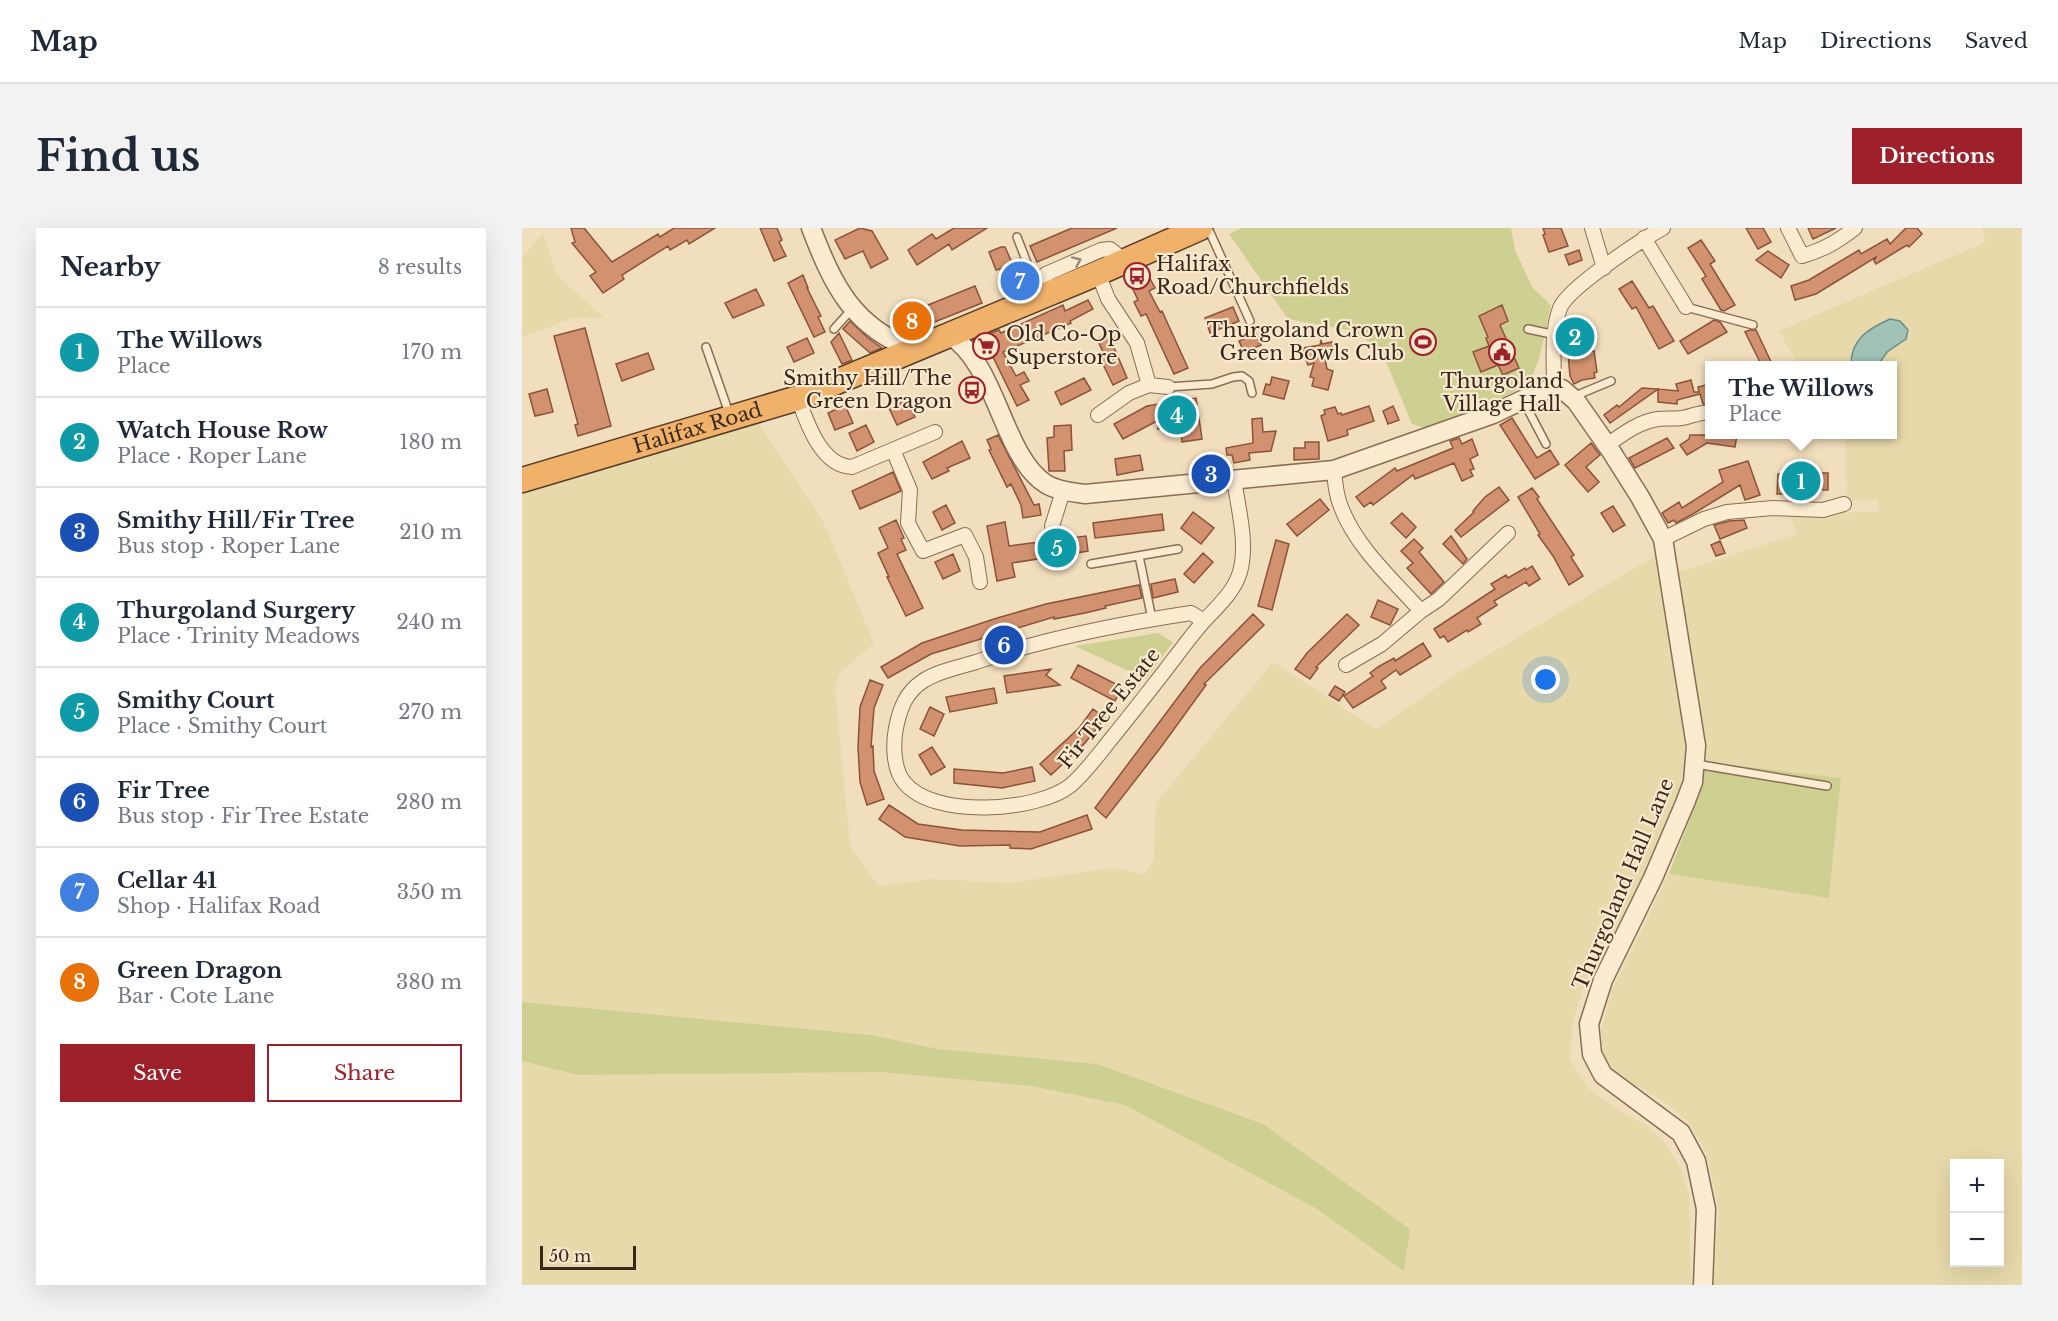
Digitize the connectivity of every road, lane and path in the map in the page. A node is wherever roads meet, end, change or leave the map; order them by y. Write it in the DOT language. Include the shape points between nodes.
graph roads {
  1 [pos="811,228"];
  2 [pos="1208,228"];
  3 [pos="1592,228"];
  4 [pos="1663,228"];
  5 [pos="1788,228"];
  6 [pos="1855,228"];
  7 [pos="1185,231"];
  8 [pos="1017,237"];
  9 [pos="1644,238"];
  10 [pos="1125,261"];
  11 [pos="1604,268"];
  12 [pos="1098,273"];
  13 [pos="1045,285"];
  14 [pos="1686,307"];
  15 [pos="852,308"];
  16 [pos="1250,321"];
  17 [pos="1753,325"];
  18 [pos="834,329"];
  19 [pos="1528,329"];
  20 [pos="949,335"];
  21 [pos="1556,335"];
  22 [pos="706,347"];
  23 [pos="915,350"];
  24 [pos="1611,381"];
  25 [pos="1149,385"];
  26 [pos="1168,387"];
  27 [pos="1554,388"];
  28 [pos="1252,393"];
  29 [pos="798,398"];
  30 [pos="1573,398"];
  31 [pos="1523,400"];
  32 [pos="1705,412"];
  33 [pos="1098,415"];
  34 [pos="731,418"];
  35 [pos="935,432"];
  36 [pos="1546,444"];
  37 [pos="1607,445"];
  38 [pos="893,450"];
  39 [pos="1334,470"];
  40 [pos="1234,479"];
  41 [pos="522,480"];
  42 [pos="1072,492"];
  43 [pos="1844,504"];
  44 [pos="1052,526"];
  45 [pos="1508,533"];
  46 [pos="1663,539"];
  47 [pos="1178,549"];
  48 [pos="1138,556"];
  49 [pos="1091,564"];
  50 [pos="980,582"];
  51 [pos="1421,611"];
  52 [pos="1152,619"];
  53 [pos="1204,621"];
  54 [pos="1346,665"];
  55 [pos="1696,764"];
  56 [pos="1827,786"];
  57 [pos="1703,1285"];
  1 -- 15 [label="street" via="828,272"];
  2 -- 16 [label="lane"];
  3 -- 11 [label="street"];
  4 -- 9 [label="street"];
  5 -- 6 [label="street" via="1802,256 1838,243"];
  7 -- 10 [label="highway, Halifax Road"];
  8 -- 13 [label="lane" via="1031,273"];
  9 -- 11 [label="street"];
  9 -- 14 [label="street"];
  10 -- 12 [label="highway, Halifax Road"];
  13 -- 10 [label="street, one-way" via="1101,250 1110,249"];
  11 -- 21 [label="street" via="1572,292 1562,305"];
  12 -- 13 [label="highway, Halifax Road"];
  12 -- 25 [label="street" via="1108,299 1137,343"];
  13 -- 20 [label="highway, Halifax Road"];
  14 -- 17 [label="lane"];
  15 -- 18 [label="lane"];
  15 -- 23 [label="street" via="883,335"];
  19 -- 21 [label="lane"];
  20 -- 23 [label="highway, Halifax Road"];
  20 -- 42 [label="street" via="973,361 989,387 1027,465 1047,485"];
  21 -- 27 [label="street"];
  22 -- 34 [label="lane"];
  23 -- 29 [label="highway, Halifax Road"];
  24 -- 30 [label="lane"];
  25 -- 26 [label="street"];
  25 -- 33 [label="street" via="1129,393"];
  26 -- 28 [label="lane" via="1212,384 1242,376 1249,381"];
  27 -- 30 [label="street, Thurgoland Hall Lane"];
  27 -- 31 [label="street"];
  29 -- 34 [label="highway, Halifax Road"];
  29 -- 38 [label="street" via="811,433 835,463 852,467"];
  30 -- 37 [label="street, Thurgoland Hall Lane"];
  31 -- 36 [label="lane"];
  31 -- 39 [label="street"];
  32 -- 37 [label="street" via="1645,422"];
  34 -- 41 [label="highway, Halifax Road"];
  35 -- 38 [label="street"];
  37 -- 46 [label="street, Thurgoland Hall Lane"];
  38 -- 50 [label="street" via="910,489 908,523 923,551 965,535 976,557"];
  39 -- 40 [label="street"];
  39 -- 51 [label="street" via="1341,508 1351,527 1367,551"];
  40 -- 42 [label="street" via="1112,493"];
  40 -- 53 [label="street, Fir Tree Estate" via="1243,552 1240,573 1232,590"];
  42 -- 44 [label="street"];
  43 -- 46 [label="street" via="1823,510 1773,508 1727,512"];
  45 -- 51 [label="street" via="1439,599"];
  46 -- 55 [label="street, Thurgoland Hall Lane" via="1694,726"];
  47 -- 48 [label="lane"];
  48 -- 49 [label="lane"];
  48 -- 52 [label="lane"];
  51 -- 54 [label="street" via="1382,644"];
  52 -- 53 [label="street, Fir Tree Estate" via="1191,613"];
  52 -- 53 [label="street, Fir Tree Estate" via="1058,637 925,680 910,692 899,710 896,764 903,782 920,796 939,804 1013,805 1049,798 1071,785 1094,761"];
  55 -- 56 [label="lane"];
  55 -- 57 [label="street, Thurgoland Hall Lane" via="1686,803 1603,980 1589,1023 1592,1054 1603,1075 1681,1133 1696,1161 1706,1209"];
}
